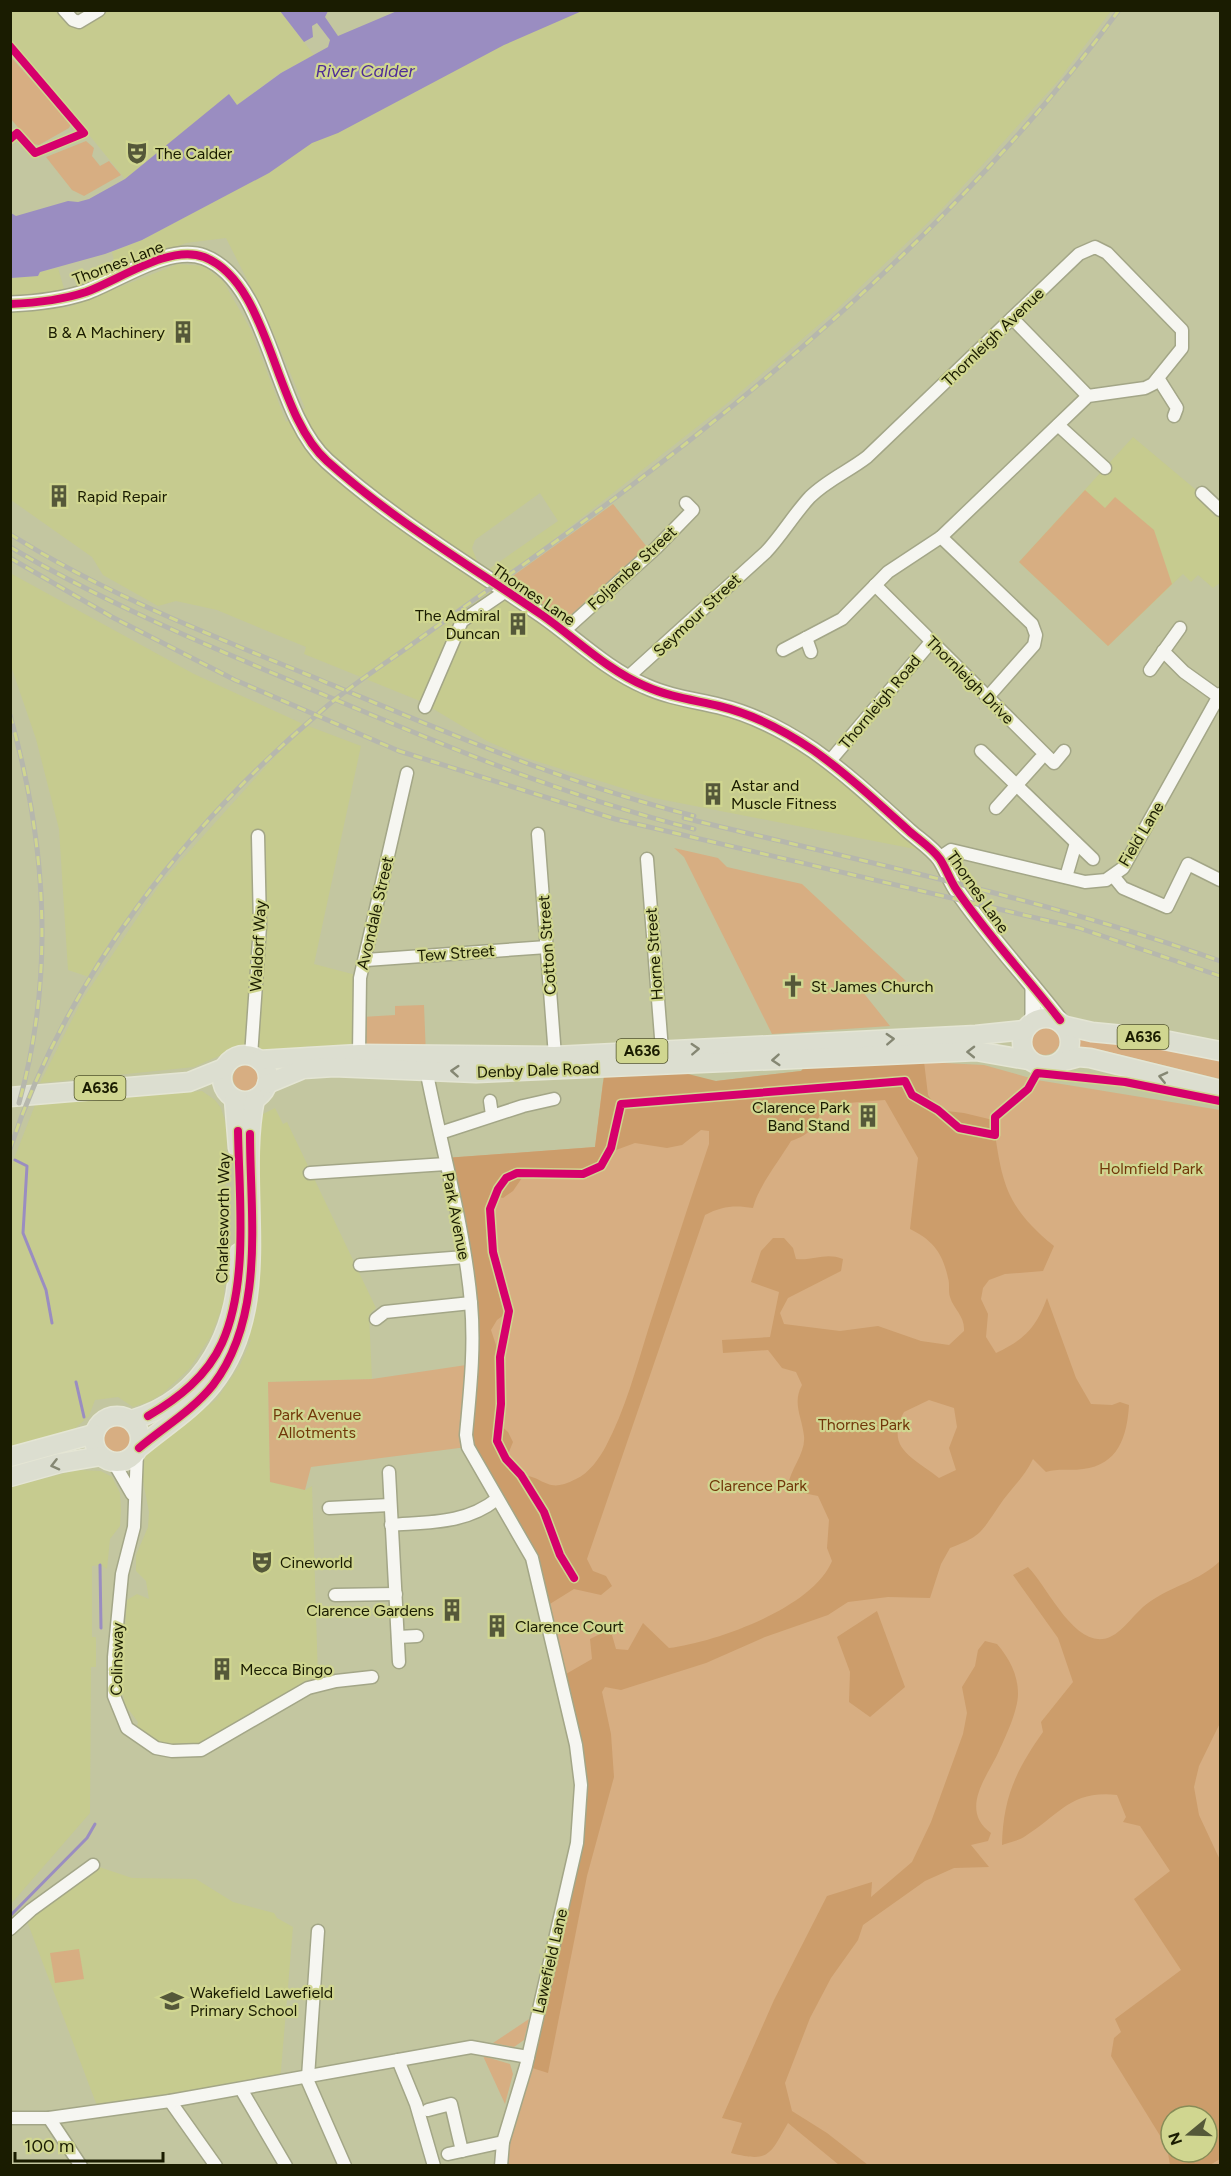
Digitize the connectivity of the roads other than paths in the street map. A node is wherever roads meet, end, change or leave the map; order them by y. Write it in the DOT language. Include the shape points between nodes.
graph roads {
  1 [pos="64,10"];
  2 [pos="99,10"];
  3 [pos="10,304"];
  4 [pos="1012,318"];
  5 [pos="1158,378"];
  6 [pos="1088,396"];
  7 [pos="1178,411"];
  8 [pos="1058,425"];
  9 [pos="1105,468"];
  10 [pos="1202,493"];
  11 [pos="686,502"];
  12 [pos="1221,510"];
  13 [pos="941,537"];
  14 [pos="766,552"];
  15 [pos="875,585"];
  16 [pos="506,591"];
  17 [pos="1180,628"];
  18 [pos="564,631"];
  19 [pos="806,638"];
  20 [pos="931,642"];
  21 [pos="783,650"];
  22 [pos="1163,651"];
  23 [pos="811,652"];
  24 [pos="1150,670"];
  25 [pos="628,678"];
  26 [pos="1220,696"];
  27 [pos="987,698"];
  28 [pos="425,707"];
  29 [pos="981,751"];
  30 [pos="1064,751"];
  31 [pos="1040,759"];
  32 [pos="829,762"];
  33 [pos="406,773"];
  34 [pos="1017,784"];
  35 [pos="996,808"];
  36 [pos="538,834"];
  37 [pos="258,836"];
  38 [pos="1076,843"];
  39 [pos="939,858"];
  40 [pos="647,859"];
  41 [pos="1093,860"];
  42 [pos="1066,877"];
  43 [pos="1114,877"];
  44 [pos="1221,880"];
  45 [pos="547,947"];
  46 [pos="366,960"];
  47 [pos="1033,987"];
  48 [pos="1063,1023"];
  49 [pos="1029,1025"];
  50 [pos="662,1050"];
  51 [pos="1221,1051"];
  52 [pos="358,1054"];
  53 [pos="555,1056"];
  54 [pos="255,1058"];
  55 [pos="1028,1060"];
  56 [pos="1060,1062"];
  57 [pos="224,1068"];
  58 [pos="426,1069"];
  59 [pos="189,1082"];
  60 [pos="267,1084"];
  61 [pos="1221,1090"];
  62 [pos="230,1095"];
  63 [pos="10,1097"];
  64 [pos="255,1099"];
  65 [pos="490,1101"];
  66 [pos="549,1103"];
  67 [pos="492,1115"];
  68 [pos="440,1133"];
  69 [pos="446,1164"];
  70 [pos="310,1173"];
  71 [pos="465,1257"];
  72 [pos="360,1264"];
  73 [pos="471,1303"];
  74 [pos="376,1319"];
  75 [pos="473,1364"];
  76 [pos="131,1420"];
  77 [pos="94,1434"];
  78 [pos="138,1450"];
  79 [pos="10,1457"];
  80 [pos="108,1459"];
  81 [pos="389,1472"];
  82 [pos="10,1477"];
  83 [pos="497,1499"];
  84 [pos="134,1501"];
  85 [pos="390,1505"];
  86 [pos="329,1508"];
  87 [pos="391,1525"];
  88 [pos="396,1594"];
  89 [pos="335,1595"];
  90 [pos="417,1636"];
  91 [pos="398,1637"];
  92 [pos="399,1662"];
  93 [pos="372,1677"];
  94 [pos="93,1865"];
  95 [pos="10,1929"];
  96 [pos="318,1931"];
  97 [pos="528,2057"];
  98 [pos="398,2061"];
  99 [pos="307,2077"];
  100 [pos="241,2089"];
  101 [pos="170,2101"];
  102 [pos="429,2110"];
  103 [pos="10,2118"];
  104 [pos="50,2118"];
  105 [pos="503,2142"];
  106 [pos="462,2151"];
  107 [pos="448,2154"];
  108 [pos="80,2165"];
  109 [pos="216,2166"];
  110 [pos="286,2166"];
  111 [pos="345,2166"];
  112 [pos="434,2166"];
  113 [pos="501,2166"];
  1 -- 2 [label="street" via="79,22"];
  3 -- 16 [label="street, Thornes Lane" via="84,292 170,256 190,254 217,264 243,291 283,388 312,445 391,514"];
  4 -- 5 [label="street, Thornleigh Avenue" via="1079,254 1090,247 1101,249 1182,330 1182,348"];
  4 -- 6 [label="street"];
  4 -- 14 [label="street, Thornleigh Avenue" via="867,457 818,490"];
  5 -- 6 [label="street, Thornleigh Avenue" via="1145,388"];
  5 -- 7 [label="street"];
  6 -- 8 [label="street"];
  8 -- 9 [label="street"];
  8 -- 13 [label="street"];
  10 -- 12 [label="street"];
  11 -- 18 [label="street, Foljambe Street" via="693,510"];
  13 -- 15 [label="street"];
  13 -- 27 [label="street" via="1032,624 1036,635 1034,645"];
  14 -- 25 [label="street, Seymour Street"];
  15 -- 19 [label="street" via="842,619"];
  15 -- 20 [label="street, Thornleigh Drive"];
  16 -- 18 [label="street, Thornes Lane"];
  16 -- 28 [label="street" via="462,621"];
  17 -- 22 [label="street"];
  18 -- 25 [label="street, Thornes Lane"];
  19 -- 21 [label="street"];
  19 -- 23 [label="street"];
  20 -- 27 [label="street, Thornleigh Drive"];
  20 -- 32 [label="street, Thornleigh Road"];
  22 -- 24 [label="street"];
  22 -- 26 [label="street" via="1184,672"];
  25 -- 32 [label="street, Thornes Lane" via="677,698 720,706 754,718"];
  26 -- 43 [label="street, Field Lane" via="1133,852"];
  27 -- 30 [label="street, Thornleigh Drive" via="1054,764"];
  29 -- 34 [label="street"];
  31 -- 34 [label="street"];
  32 -- 39 [label="street, Thornes Lane"];
  33 -- 46 [label="street, Avondale Street"];
  34 -- 35 [label="street"];
  34 -- 38 [label="street"];
  36 -- 45 [label="street, Cotton Street"];
  37 -- 54 [label="street, Waldorf Way" via="260,926"];
  38 -- 41 [label="street"];
  38 -- 42 [label="street"];
  39 -- 42 [label="street, Field Lane" via="951,850"];
  39 -- 47 [label="street, Thornes Lane" via="954,887"];
  40 -- 50 [label="street, Horne Street"];
  42 -- 43 [label="street, Field Lane" via="1096,883"];
  43 -- 44 [label="street" via="1123,888 1167,907 1188,864"];
  45 -- 46 [label="street, Tew Street"];
  45 -- 53 [label="street, Cotton Street"];
  46 -- 52 [label="street, Avondale Street" via="357,995"];
  47 -- 48 [label="street, Thornes Lane"];
  47 -- 49 [label="street"];
  48 -- 49 [label="main road, A636" via="1051,1016"];
  48 -- 51 [label="main road, A636"];
  48 -- 56 [label="main road" via="1070,1046"];
  50 -- 49 [label="main road, Denby Dale Road / A636, one-way" via="976,1035"];
  49 -- 55 [label="main road" via="1022,1043"];
  50 -- 53 [label="main road, Denby Dale Road / A636"];
  52 -- 53 [label="main road, Denby Dale Road / A636"];
  52 -- 54 [label="main road, Denby Dale Road / A636"];
  54 -- 57 [label="main road, A636" via="235,1057"];
  54 -- 60 [label="main road" via="267,1072"];
  55 -- 56 [label="main road, A636" via="1052,1066"];
  55 -- 58 [label="main road, Denby Dale Road / A636, one-way" via="976,1051 476,1073"];
  61 -- 56 [label="main road, A636, one-way" via="1090,1058"];
  57 -- 59 [label="main road, A636"];
  57 -- 62 [label="main road" via="222,1080"];
  58 -- 60 [label="main road, Denby Dale Road / A636" via="303,1069"];
  58 -- 68 [label="street, Park Avenue"];
  59 -- 62 [label="main road, A636"];
  59 -- 63 [label="main road, A636"];
  60 -- 64 [label="main road, A636"];
  62 -- 64 [label="main road, A636"];
  62 -- 76 [label="main road, Charlesworth Way" via="238,1121 239,1262 228,1326 221,1345 187,1390 148,1416"];
  64 -- 78 [label="main road, Charlesworth Way" via="250,1134 250,1281 236,1338 213,1384 195,1404"];
  65 -- 67 [label="street"];
  66 -- 67 [label="street" via="524,1112"];
  67 -- 68 [label="street"];
  68 -- 69 [label="street, Park Avenue"];
  69 -- 70 [label="street"];
  69 -- 71 [label="street, Park Avenue"];
  71 -- 72 [label="street"];
  71 -- 73 [label="street, Park Avenue"];
  73 -- 74 [label="street" via="385,1312"];
  73 -- 75 [label="street, Park Avenue"];
  75 -- 83 [label="street, Lawefield Lane" via="468,1447"];
  76 -- 77 [label="main road" via="110,1417 100,1423"];
  76 -- 78 [label="main road" via="140,1433"];
  77 -- 79 [label="main road"];
  77 -- 80 [label="main road" via="96,1450"];
  78 -- 80 [label="main road" via="129,1460"];
  78 -- 84 [label="street, Colinsway"];
  80 -- 82 [label="main road, one-way" via="60,1463"];
  80 -- 84 [label="street, Colinsway" via="123,1474"];
  81 -- 85 [label="street"];
  83 -- 87 [label="street" via="459,1520"];
  83 -- 97 [label="street, Lawefield Lane" via="532,1557 576,1745 581,1785 577,1843"];
  84 -- 93 [label="street, Colinsway" via="134,1527 122,1574 117,1620 114,1696 127,1728 144,1741 172,1751 201,1750 308,1688"];
  85 -- 86 [label="street"];
  85 -- 87 [label="street"];
  87 -- 88 [label="street"];
  88 -- 89 [label="street"];
  88 -- 91 [label="street"];
  90 -- 91 [label="street"];
  91 -- 92 [label="street"];
  94 -- 95 [label="street"];
  96 -- 99 [label="street"];
  97 -- 98 [label="street" via="471,2047"];
  97 -- 105 [label="street, Lawefield Lane"];
  98 -- 99 [label="street"];
  98 -- 112 [label="street" via="416,2104"];
  99 -- 100 [label="street"];
  99 -- 111 [label="street"];
  100 -- 101 [label="street"];
  100 -- 110 [label="street"];
  101 -- 104 [label="street"];
  101 -- 109 [label="street"];
  102 -- 106 [label="street" via="451,2104"];
  103 -- 104 [label="street"];
  104 -- 108 [label="street"];
  105 -- 106 [label="street"];
  105 -- 113 [label="street, Lawefield Lane"];
  106 -- 107 [label="street"];
}
